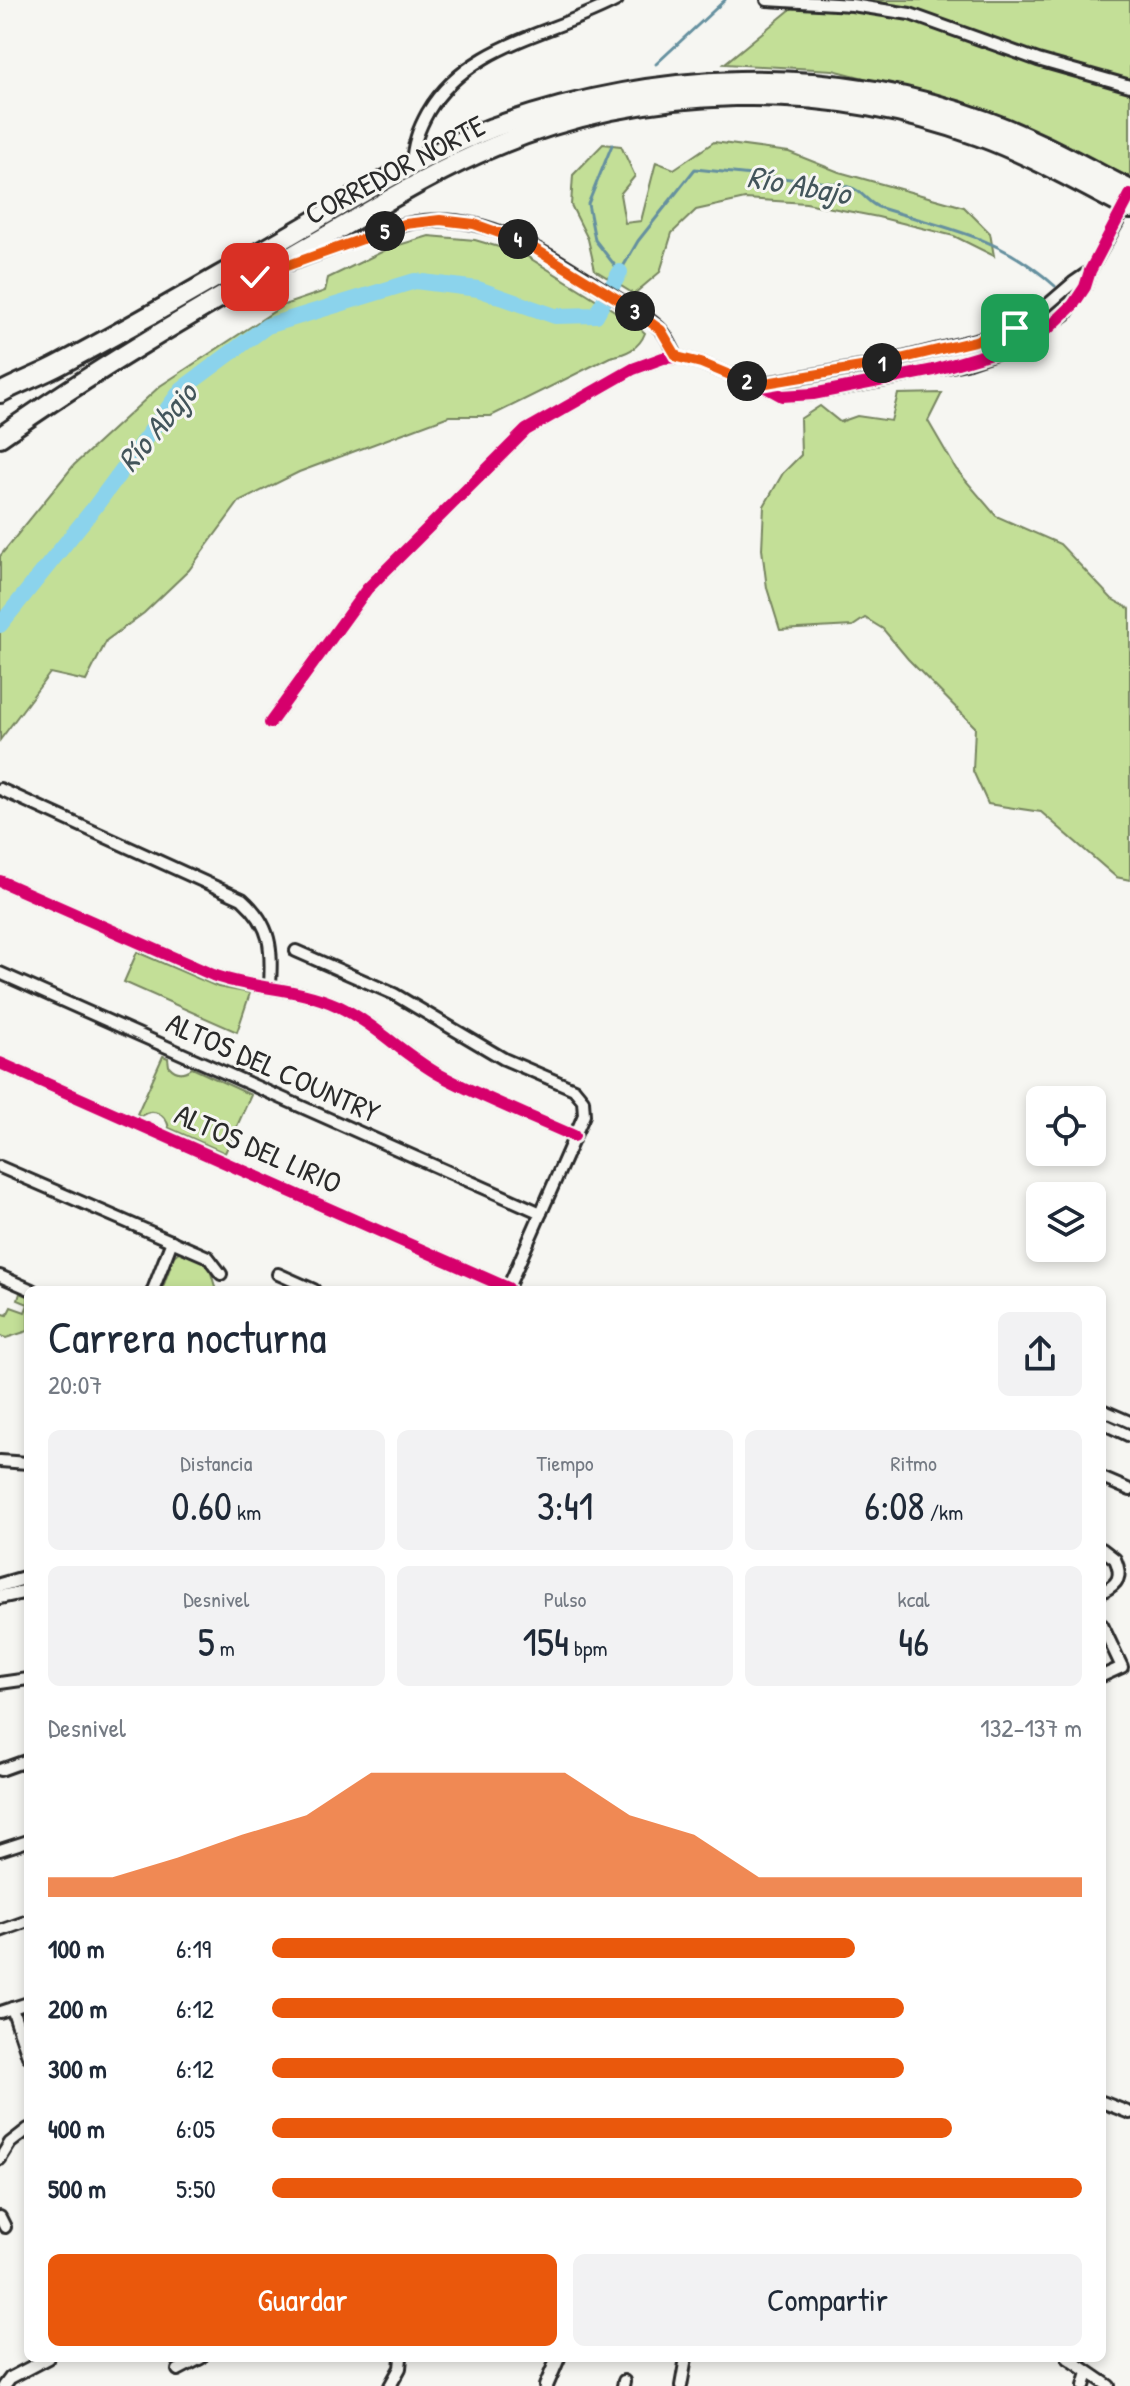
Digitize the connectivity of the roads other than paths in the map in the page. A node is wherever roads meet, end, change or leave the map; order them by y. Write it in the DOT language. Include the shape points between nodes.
graph roads {
  1 [pos="617,0"];
  2 [pos="767,0"];
  3 [pos="1130,86"];
  4 [pos="412,165"];
  5 [pos="1130,190"];
  6 [pos="1124,214"];
  7 [pos="1090,271"];
  8 [pos="255,277"];
  9 [pos="677,357"];
  10 [pos="760,384"];
  11 [pos="0,393"];
  12 [pos="0,437"];
  13 [pos="270,723"];
  14 [pos="0,789"];
  15 [pos="0,881"];
  16 [pos="296,951"];
  17 [pos="0,973"];
  18 [pos="270,986"];
  19 [pos="0,1063"];
  20 [pos="574,1136"];
  21 [pos="0,1167"];
  22 [pos="541,1213"];
  23 [pos="172,1241"];
  24 [pos="221,1274"];
  25 [pos="278,1274"];
  26 [pos="0,1276"];
  27 [pos="24,1286"];
  28 [pos="155,1286"];
  29 [pos="305,1286"];
  30 [pos="502,1286"];
  31 [pos="509,1286"];
  32 [pos="1106,1412"];
  33 [pos="1129,1421"];
  34 [pos="1106,1425"];
  35 [pos="1127,1434"];
  36 [pos="0,1461"];
  37 [pos="24,1463"];
  38 [pos="1106,1480"];
  39 [pos="1130,1490"];
  40 [pos="1106,1552"];
  41 [pos="24,1578"];
  42 [pos="0,1585"];
  43 [pos="1106,1590"];
  44 [pos="24,1592"];
  45 [pos="0,1597"];
  46 [pos="1106,1633"];
  47 [pos="1106,1674"];
  48 [pos="24,1680"];
  49 [pos="0,1683"];
  50 [pos="24,1761"];
  51 [pos="0,1770"];
  52 [pos="24,1842"];
  53 [pos="0,1850"];
  54 [pos="24,1922"];
  55 [pos="0,1931"];
  56 [pos="24,2004"];
  57 [pos="12,2008"];
  58 [pos="0,2012"];
  59 [pos="24,2044"];
  60 [pos="1106,2104"];
  61 [pos="1130,2113"];
  62 [pos="24,2132"];
  63 [pos="0,2159"];
  64 [pos="40,2362"];
  65 [pos="193,2362"];
  66 [pos="401,2362"];
  67 [pos="556,2362"];
  68 [pos="685,2362"];
  69 [pos="1073,2362"];
  70 [pos="178,2370"];
  71 [pos="1088,2373"];
  72 [pos="4,2386"];
  73 [pos="390,2386"];
  74 [pos="546,2386"];
  75 [pos="681,2386"];
  76 [pos="1084,2386"];
  77 [pos="1109,2386"];
  1 -- 4 [label="street" via="522,39 456,77 421,125"];
  2 -- 3 [label="street" via="910,14 1049,64"];
  4 -- 5 [label="highway, CORREDOR NORTE" via="491,129 618,93 680,83 758,80 869,89 929,102 1035,142"];
  4 -- 11 [label="highway, CORREDOR NORTE" via="136,324"];
  6 -- 7 [label="street"];
  6 -- 8 [label="highway, CORREDOR NORTE" via="1029,157 912,115 809,97 683,99 623,108 494,147 431,176"];
  7 -- 10 [label="street" via="1030,320 1003,333 879,364"];
  7 -- 10 [label="street" via="1066,314 1002,351 813,394 782,396"];
  8 -- 9 [label="street" via="405,224 474,224 544,252 619,300 661,330"];
  8 -- 12 [label="highway, CORREDOR NORTE" via="70,388"];
  9 -- 10 [label="street"];
  9 -- 13 [label="street" via="633,369 526,430 367,589"];
  14 -- 18 [label="street" via="242,899 269,936"];
  15 -- 18 [label="street" via="213,975"];
  16 -- 20 [label="street" via="394,994 504,1059 574,1089 583,1100 584,1115"];
  17 -- 22 [label="street, ALTOS DEL COUNTRY"];
  18 -- 20 [label="street" via="338,1007 439,1074"];
  19 -- 30 [label="street, ALTOS DEL LIRIO"];
  20 -- 22 [label="street"];
  21 -- 23 [label="street"];
  22 -- 31 [label="street"];
  23 -- 24 [label="street" via="208,1257"];
  23 -- 28 [label="street"];
  25 -- 29 [label="street"];
  26 -- 27 [label="street"];
  32 -- 33 [label="street"];
  33 -- 35 [label="street"];
  34 -- 35 [label="street"];
  36 -- 37 [label="street"];
  38 -- 39 [label="street"];
  40 -- 43 [label="street" via="1115,1559 1120,1578"];
  41 -- 42 [label="street"];
  44 -- 45 [label="street"];
  46 -- 47 [label="street" via="1122,1667"];
  48 -- 49 [label="street"];
  50 -- 51 [label="street"];
  52 -- 53 [label="street"];
  54 -- 55 [label="street"];
  56 -- 57 [label="street"];
  57 -- 58 [label="street"];
  57 -- 59 [label="street"];
  60 -- 61 [label="street"];
  62 -- 63 [label="street"];
  64 -- 72 [label="street"];
  65 -- 70 [label="street"];
  66 -- 73 [label="street"];
  67 -- 74 [label="street"];
  68 -- 75 [label="street"];
  69 -- 71 [label="street"];
  71 -- 76 [label="street"];
  71 -- 77 [label="street"];
}
